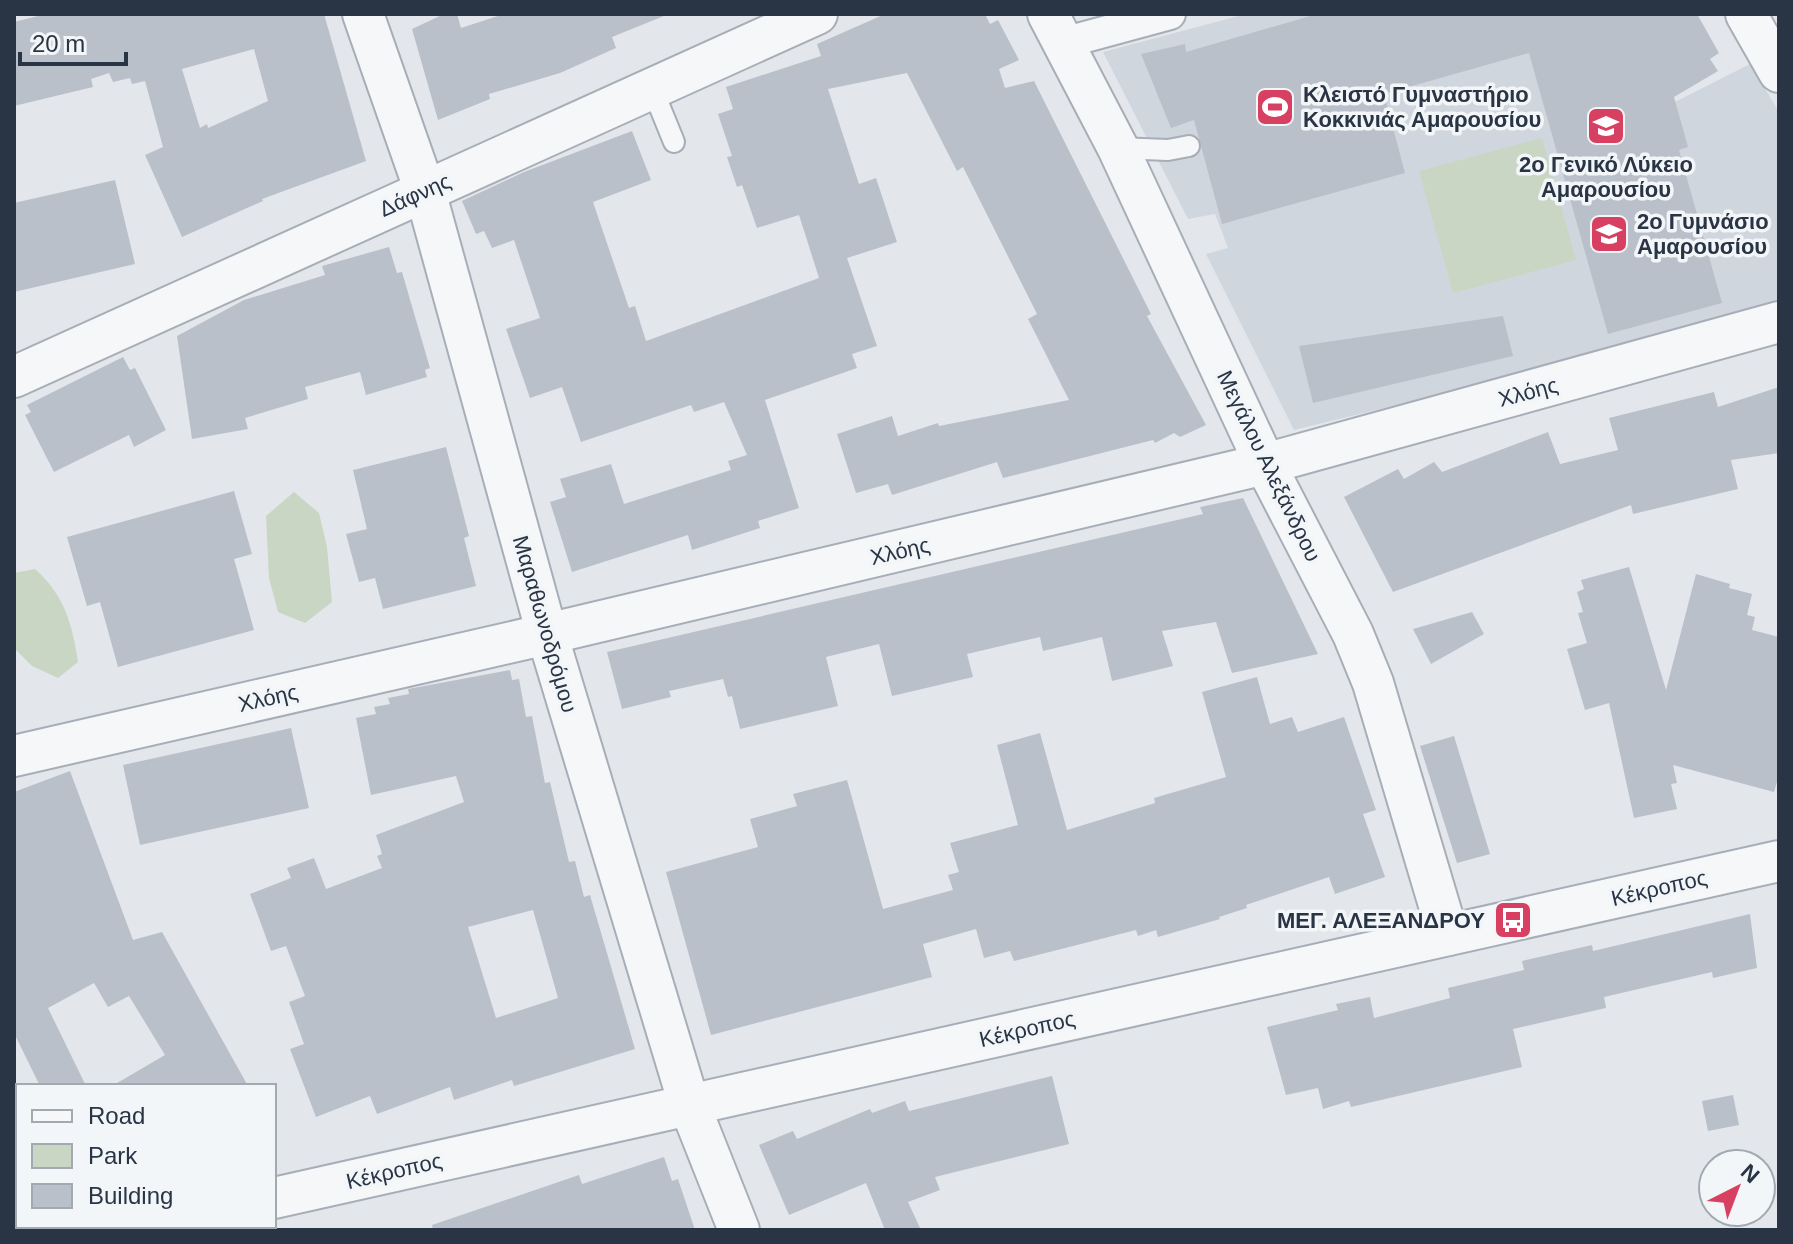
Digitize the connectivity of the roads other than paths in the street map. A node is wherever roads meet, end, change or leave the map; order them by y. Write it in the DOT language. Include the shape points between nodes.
graph roads {
  1 [pos="363,14"];
  2 [pos="817,14"];
  3 [pos="1170,14"];
  4 [pos="1746,14"];
  5 [pos="1056,29"];
  6 [pos="1779,72"];
  7 [pos="652,88"];
  8 [pos="674,142"];
  9 [pos="1189,146"];
  10 [pos="1118,148"];
  11 [pos="425,191"];
  12 [pos="1779,322"];
  13 [pos="14,377"];
  14 [pos="1265,464"];
  15 [pos="547,634"];
  16 [pos="14,756"];
  17 [pos="1779,861"];
  18 [pos="1448,935"];
  19 [pos="689,1104"];
  20 [pos="276,1198"];
  21 [pos="739,1230"];
  1 -- 11 [label="street, Μαραθωνοδρόμου"];
  2 -- 7 [label="street, Δάφνης"];
  3 -- 5 [label="street"];
  4 -- 6 [label="street"];
  5 -- 10 [label="street, Μεγάλου Αλεξάνδρου"];
  7 -- 8 [label="lane"];
  7 -- 11 [label="street, Δάφνης"];
  9 -- 10 [label="lane"];
  10 -- 14 [label="street, Μεγάλου Αλεξάνδρου"];
  11 -- 13 [label="street, Δάφνης"];
  11 -- 15 [label="street, Μαραθωνοδρόμου"];
  12 -- 14 [label="street, Χλόης"];
  14 -- 15 [label="street, Χλόης"];
  14 -- 18 [label="street, Μεγάλου Αλεξάνδρου" via="1373,683"];
  15 -- 16 [label="street, Χλόης"];
  15 -- 19 [label="street, Μαραθωνοδρόμου"];
  17 -- 18 [label="street, Κέκροπος"];
  18 -- 19 [label="street, Κέκροπος"];
  19 -- 20 [label="street, Κέκροπος"];
  19 -- 21 [label="street, Μαραθωνοδρόμου"];
}
